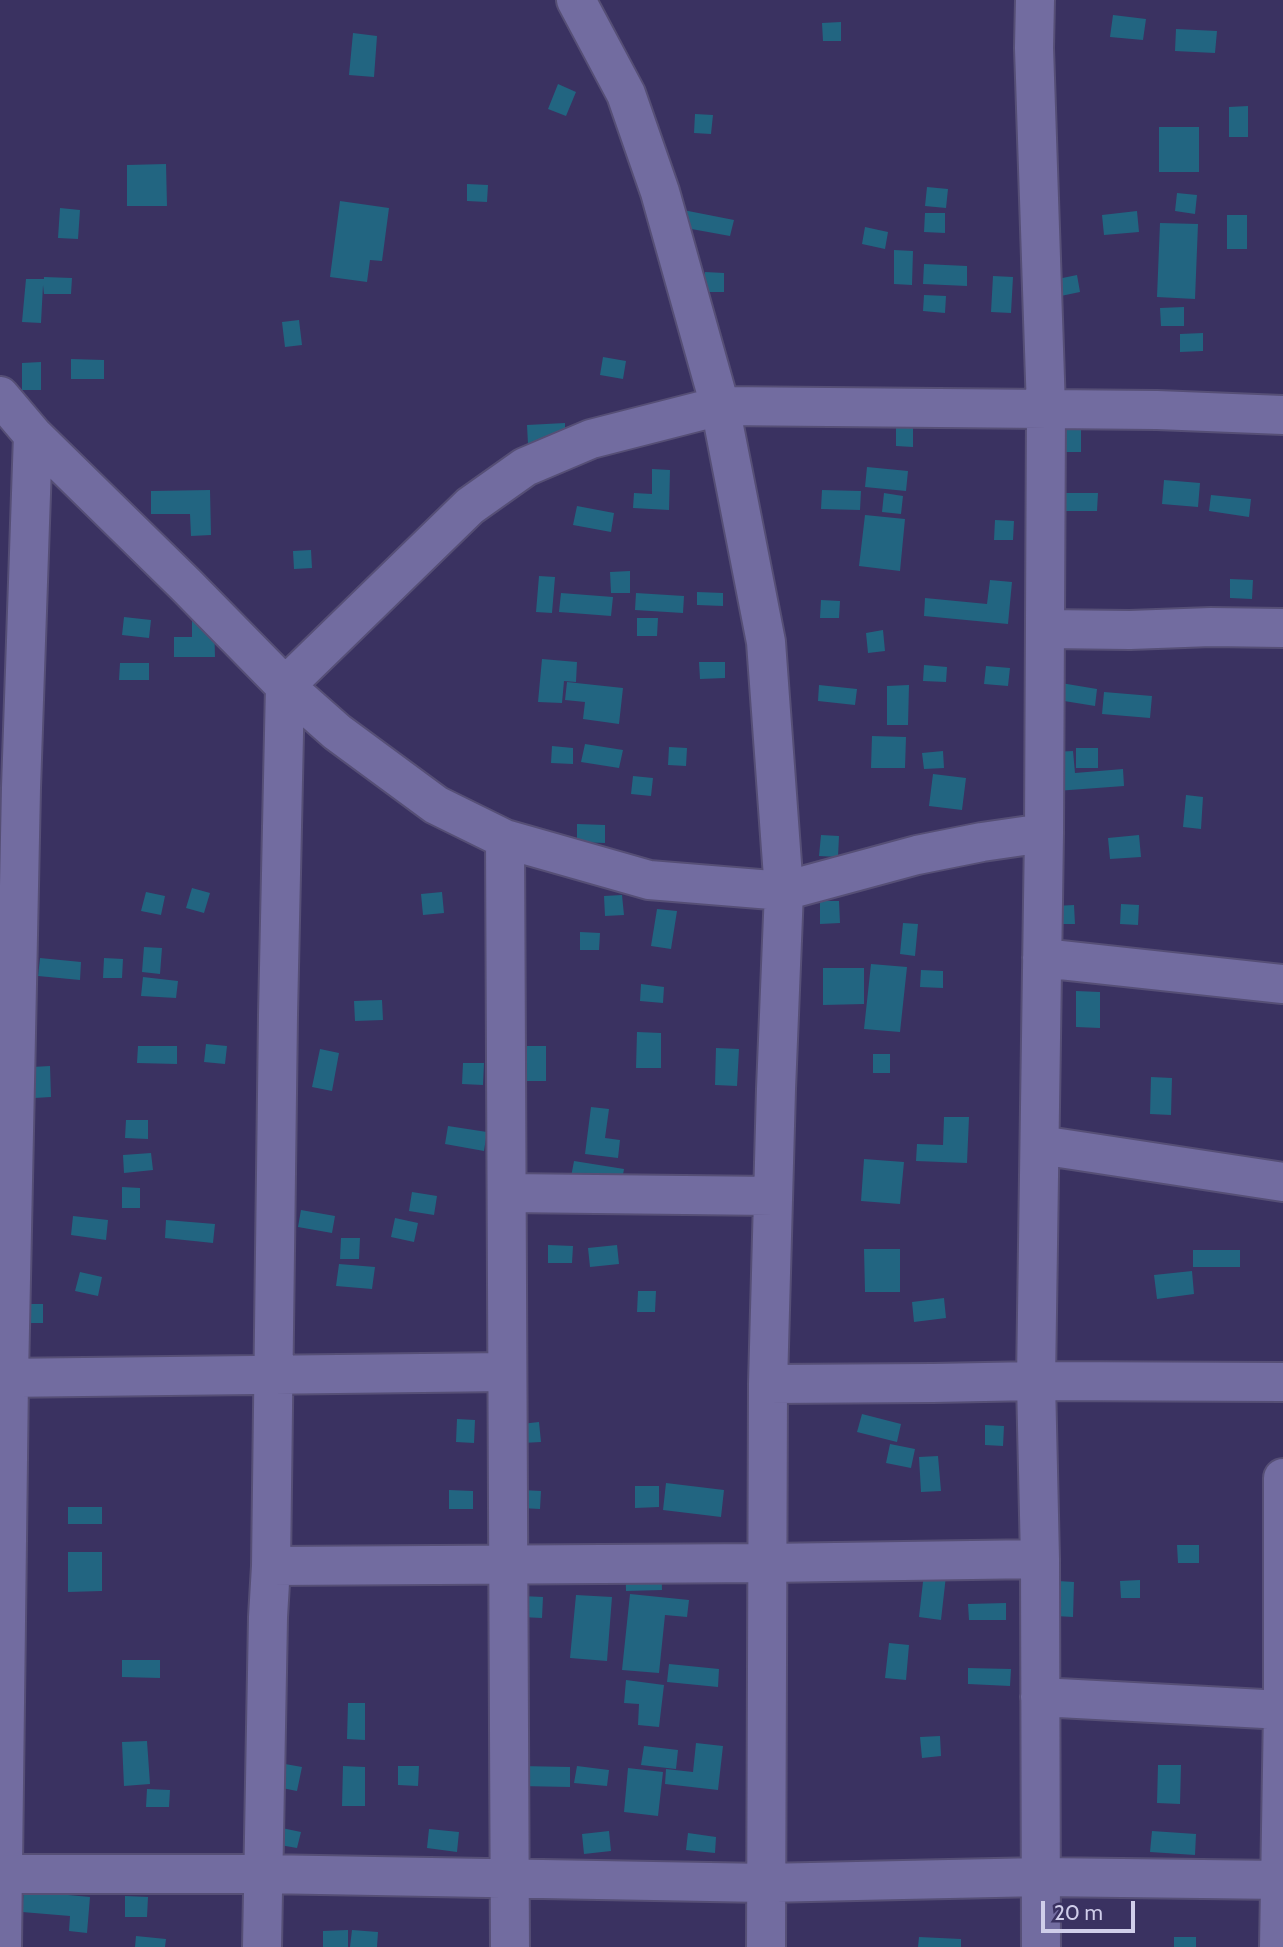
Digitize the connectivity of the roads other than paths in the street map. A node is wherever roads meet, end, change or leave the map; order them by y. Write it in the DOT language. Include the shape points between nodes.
graph roads {
  1 [pos="1035,0"];
  2 [pos="588,4"];
  3 [pos="0,396"];
  4 [pos="720,406"];
  5 [pos="1046,410"];
  6 [pos="1283,415"];
  7 [pos="33,435"];
  8 [pos="1283,628"];
  9 [pos="1046,629"];
  10 [pos="285,687"];
  11 [pos="11,788"];
  12 [pos="1044,833"];
  13 [pos="505,839"];
  14 [pos="785,891"];
  15 [pos="1042,958"];
  16 [pos="1283,984"];
  17 [pos="1040,1145"];
  18 [pos="1283,1182"];
  19 [pos="506,1193"];
  20 [pos="773,1196"];
  21 [pos="508,1372"];
  22 [pos="274,1376"];
  23 [pos="4,1378"];
  24 [pos="1036,1381"];
  25 [pos="1283,1382"];
  26 [pos="768,1384"];
  27 [pos="1283,1478"];
  28 [pos="1040,1559"];
  29 [pos="767,1563"];
  30 [pos="509,1565"];
  31 [pos="271,1566"];
  32 [pos="2,1634"];
  33 [pos="1040,1697"];
  34 [pos="1283,1710"];
  35 [pos="2,1874"];
  36 [pos="264,1874"];
  37 [pos="1041,1877"];
  38 [pos="511,1878"];
  39 [pos="1281,1880"];
  40 [pos="765,1883"];
  41 [pos="2,1947"];
  42 [pos="262,1947"];
  43 [pos="510,1947"];
  44 [pos="766,1947"];
  45 [pos="1041,1947"];
  46 [pos="1279,1947"];
  1 -- 5 [label="street"];
  2 -- 4 [label="street" via="660,192"];
  3 -- 7 [label="street"];
  4 -- 5 [label="street"];
  4 -- 10 [label="street" via="591,439 524,467 470,506"];
  4 -- 14 [label="street" via="766,642"];
  5 -- 6 [label="street"];
  5 -- 9 [label="street"];
  7 -- 10 [label="street"];
  7 -- 11 [label="street"];
  8 -- 9 [label="street"];
  9 -- 12 [label="street"];
  10 -- 13 [label="street" via="436,805"];
  10 -- 22 [label="street"];
  11 -- 23 [label="street"];
  12 -- 14 [label="street" via="917,855"];
  12 -- 15 [label="street"];
  13 -- 14 [label="street" via="649,880"];
  13 -- 19 [label="street"];
  14 -- 20 [label="street"];
  15 -- 16 [label="street"];
  15 -- 17 [label="street"];
  17 -- 18 [label="street"];
  17 -- 24 [label="street"];
  19 -- 20 [label="street"];
  19 -- 21 [label="street"];
  20 -- 26 [label="street"];
  21 -- 22 [label="street"];
  21 -- 30 [label="street"];
  22 -- 23 [label="street"];
  22 -- 31 [label="street"];
  23 -- 32 [label="street"];
  24 -- 25 [label="street"];
  24 -- 26 [label="street"];
  24 -- 28 [label="street"];
  26 -- 29 [label="street"];
  27 -- 34 [label="street"];
  28 -- 29 [label="street"];
  28 -- 33 [label="street"];
  29 -- 30 [label="street"];
  29 -- 40 [label="street"];
  30 -- 31 [label="street"];
  30 -- 38 [label="street"];
  31 -- 36 [label="street"];
  32 -- 35 [label="street"];
  33 -- 34 [label="street"];
  33 -- 37 [label="street"];
  34 -- 39 [label="street"];
  35 -- 36 [label="street"];
  35 -- 41 [label="street"];
  36 -- 38 [label="street"];
  36 -- 42 [label="street"];
  37 -- 39 [label="street"];
  37 -- 40 [label="street"];
  37 -- 45 [label="street"];
  38 -- 40 [label="street"];
  38 -- 43 [label="street"];
  39 -- 46 [label="street"];
  40 -- 44 [label="street"];
}
